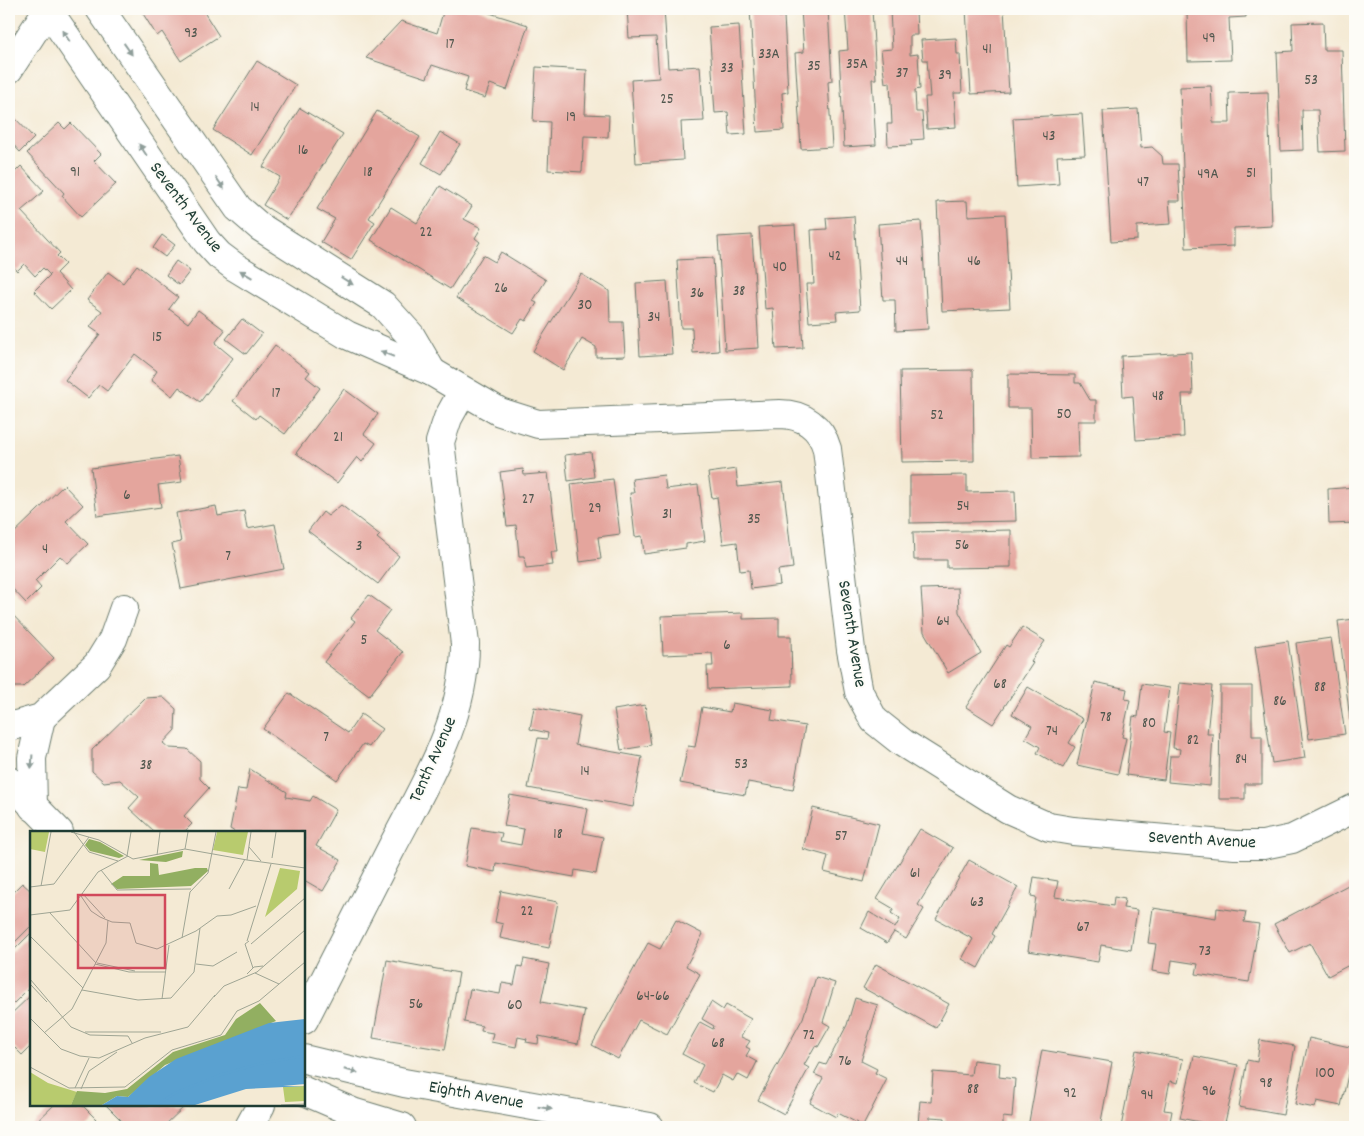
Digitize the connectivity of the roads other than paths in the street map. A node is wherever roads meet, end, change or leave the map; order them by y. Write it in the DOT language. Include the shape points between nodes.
graph roads {
  1 [pos="48,9"];
  2 [pos="100,9"];
  3 [pos="9,69"];
  4 [pos="432,372"];
  5 [pos="463,391"];
  6 [pos="124,608"];
  7 [pos="41,718"];
  8 [pos="9,727"];
  9 [pos="9,781"];
  10 [pos="34,807"];
  11 [pos="1355,808"];
  12 [pos="58,831"];
  13 [pos="305,1018"];
  14 [pos="305,1059"];
  15 [pos="305,1091"];
  16 [pos="260,1106"];
  17 [pos="249,1127"];
  18 [pos="402,1127"];
  19 [pos="650,1127"];
  1 -- 3 [label="street"];
  4 -- 1 [label="street, Seventh Avenue, one-way" via="348,335 218,255 199,232"];
  2 -- 4 [label="street, Seventh Avenue, one-way" via="238,208 260,227 383,305 411,336"];
  4 -- 5 [label="street, Seventh Avenue"];
  5 -- 11 [label="street, Seventh Avenue" via="500,412 538,424 780,414 793,415 811,423 823,437 827,449 852,659 866,710 903,743 1019,815 1049,827 1073,831 1250,845 1281,843"];
  5 -- 13 [label="street, Tenth Avenue" via="444,426 440,442 464,644 464,674 458,703 440,753"];
  6 -- 7 [label="street" via="102,659"];
  7 -- 8 [label="street"];
  7 -- 10 [label="street, one-way" via="32,758"];
  9 -- 10 [label="street"];
  10 -- 12 [label="street"];
  14 -- 19 [label="street, Eighth Avenue, one-way" via="404,1083"];
  15 -- 18 [label="street" via="355,1113"];
  16 -- 17 [label="street"];
}
